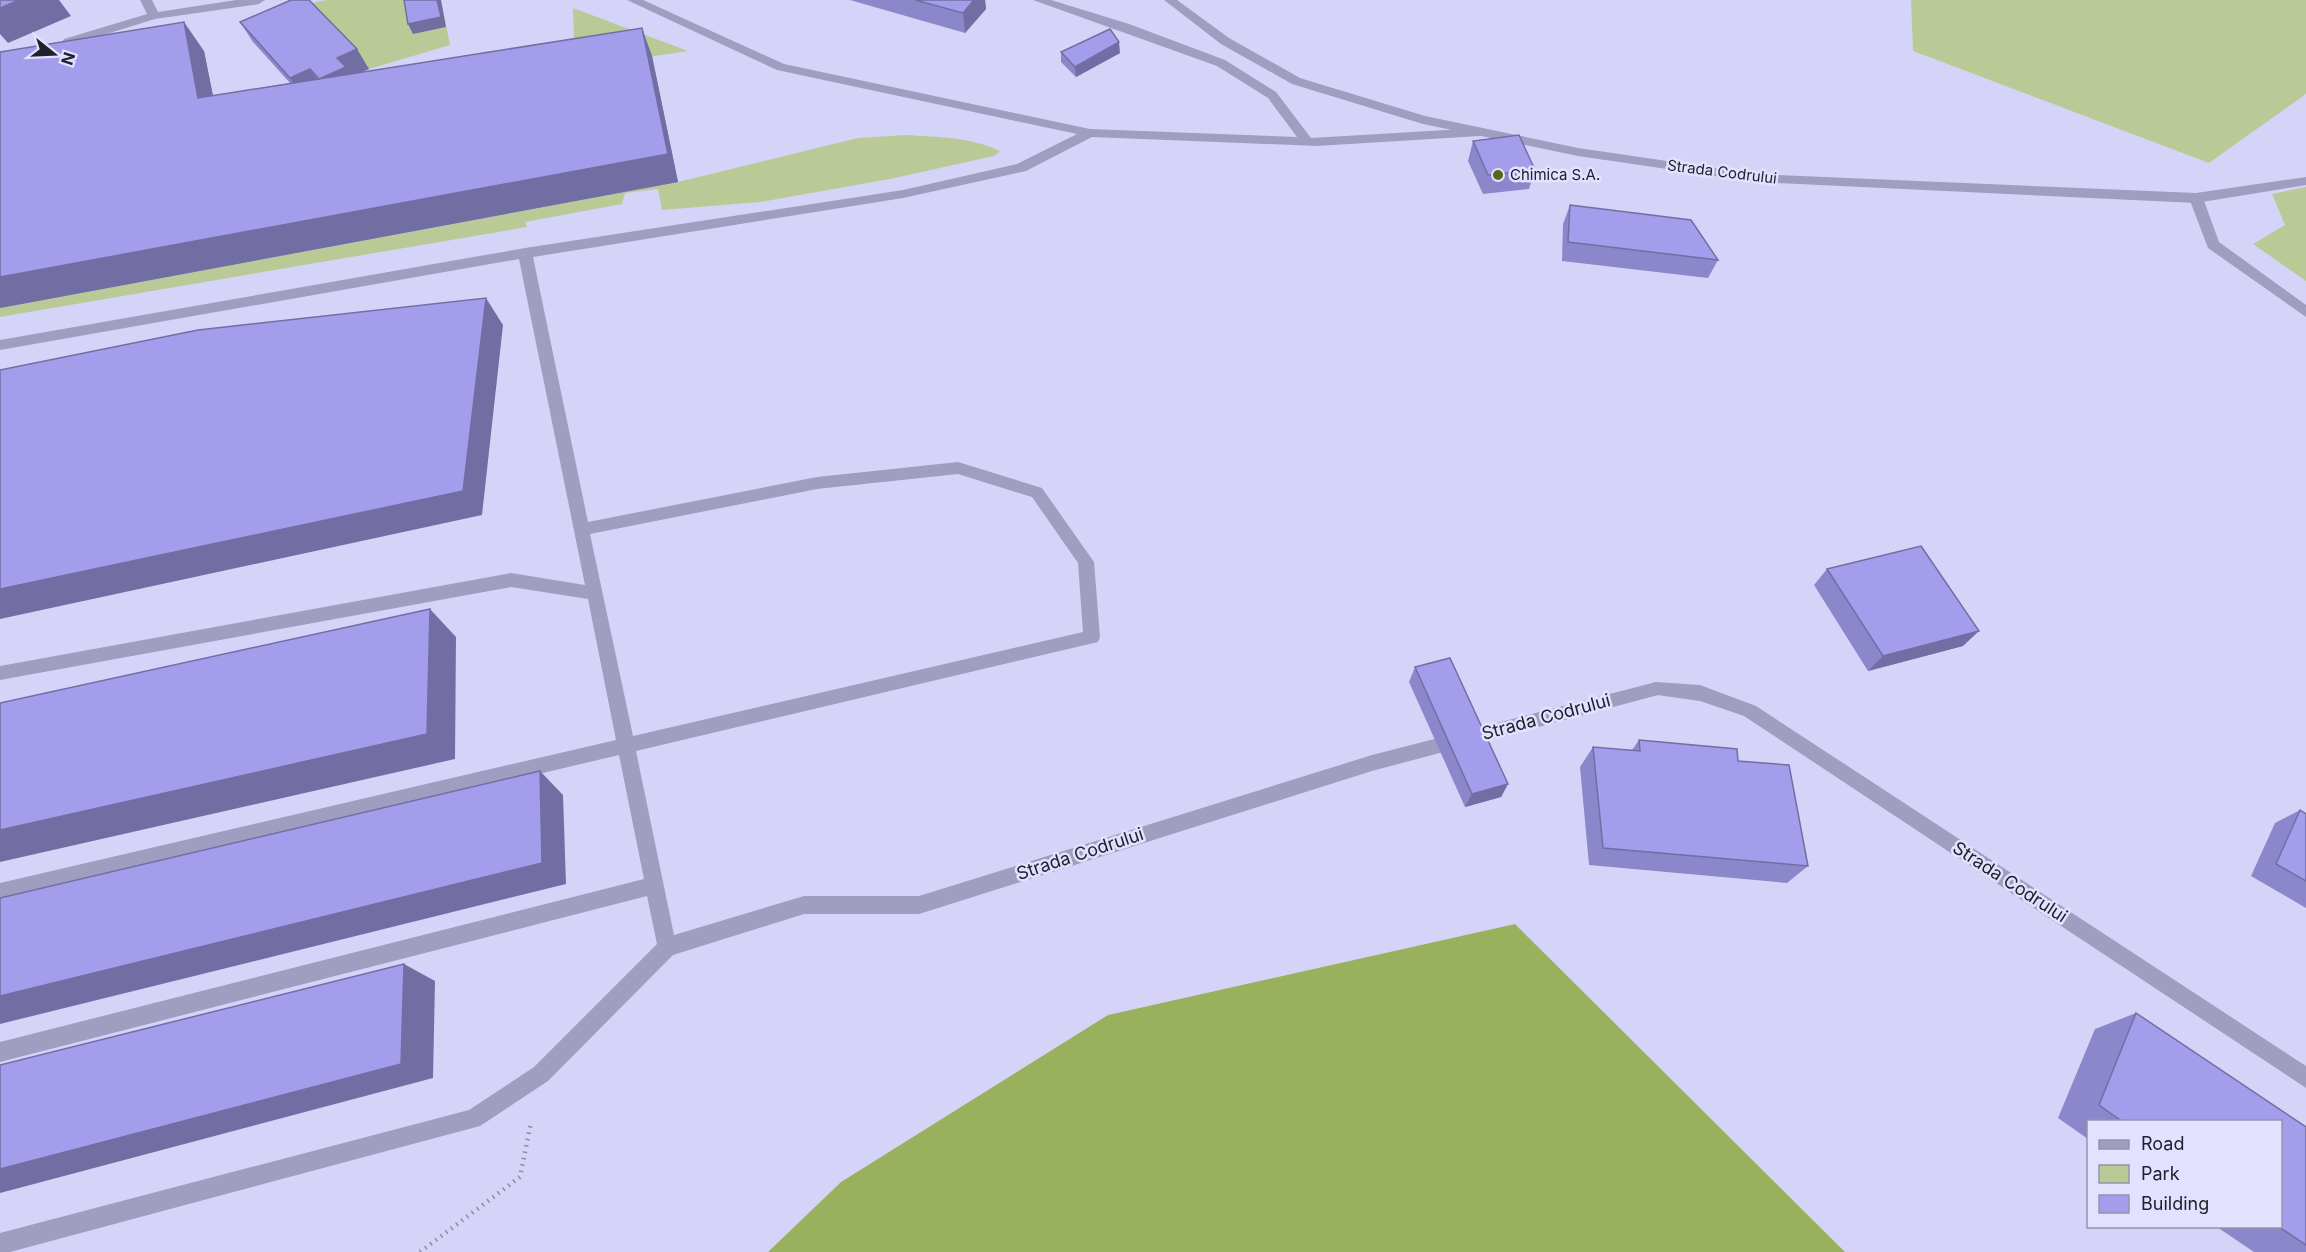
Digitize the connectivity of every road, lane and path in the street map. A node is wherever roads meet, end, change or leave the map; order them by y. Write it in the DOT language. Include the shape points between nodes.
graph roads {
  1 [pos="146,0"];
  2 [pos="260,0"];
  3 [pos="633,0"];
  4 [pos="1039,0"];
  5 [pos="1170,0"];
  6 [pos="154,16"];
  7 [pos="55,45"];
  8 [pos="1480,132"];
  9 [pos="1090,133"];
  10 [pos="1307,141"];
  11 [pos="2306,181"];
  12 [pos="2196,198"];
  13 [pos="525,253"];
  14 [pos="2306,312"];
  15 [pos="0,345"];
  16 [pos="580,530"];
  17 [pos="593,593"];
  18 [pos="0,673"];
  19 [pos="625,746"];
  20 [pos="654,885"];
  21 [pos="0,892"];
  22 [pos="667,947"];
  23 [pos="0,1052"];
  24 [pos="541,1074"];
  25 [pos="2306,1078"];
  26 [pos="0,1245"];
  27 [pos="420,1252"];
  1 -- 6 [label="street"];
  2 -- 6 [label="street"];
  3 -- 9 [label="street" via="781,67"];
  4 -- 10 [label="street" via="1221,63 1272,95"];
  5 -- 8 [label="street, Strada Codrului" via="1225,41 1296,81 1423,120"];
  6 -- 7 [label="street"];
  8 -- 10 [label="street"];
  8 -- 12 [label="street, Strada Codrului" via="1578,152 1756,178"];
  9 -- 10 [label="street"];
  9 -- 13 [label="street" via="1021,168 903,194"];
  11 -- 12 [label="street, Strada Codrului"];
  12 -- 14 [label="street" via="2213,245"];
  13 -- 15 [label="street"];
  13 -- 16 [label="street"];
  16 -- 17 [label="street"];
  16 -- 19 [label="street" via="817,483 958,468 1037,492 1086,562 1092,637"];
  17 -- 18 [label="street" via="511,580"];
  17 -- 19 [label="street"];
  19 -- 20 [label="street"];
  19 -- 21 [label="street"];
  20 -- 22 [label="street"];
  20 -- 23 [label="street"];
  22 -- 24 [label="street"];
  22 -- 25 [label="street, Strada Codrului" via="804,904 919,905 1372,763 1656,689 1700,693 1749,711"];
  24 -- 26 [label="street" via="473,1119"];
  24 -- 27 [label="path" via="520,1177"];
}
